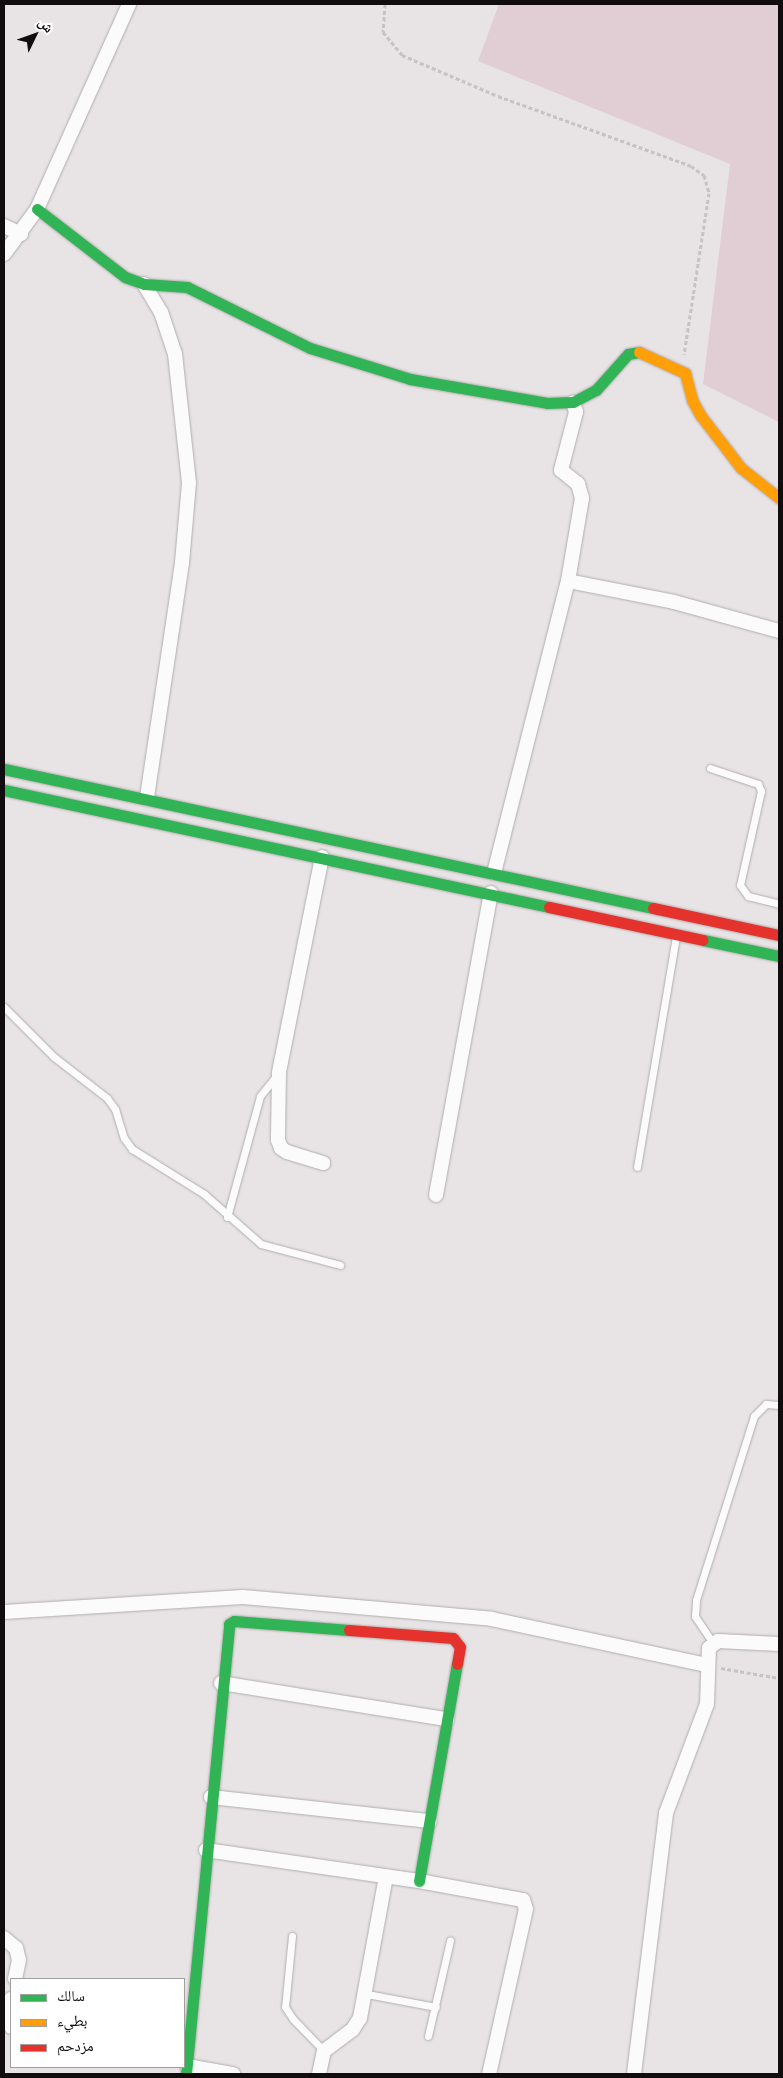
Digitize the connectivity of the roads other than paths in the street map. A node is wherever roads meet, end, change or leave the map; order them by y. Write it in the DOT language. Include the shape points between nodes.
graph roads {
  1 [pos="129,4"];
  2 [pos="37,209"];
  3 [pos="4,226"];
  4 [pos="21,234"];
  5 [pos="4,254"];
  6 [pos="144,284"];
  7 [pos="573,402"];
  8 [pos="779,498"];
  9 [pos="568,581"];
  10 [pos="779,631"];
  11 [pos="710,768"];
  12 [pos="4,769"];
  13 [pos="4,790"];
  14 [pos="147,798"];
  15 [pos="322,857"];
  16 [pos="494,873"];
  17 [pos="491,893"];
  18 [pos="779,904"];
  19 [pos="676,933"];
  20 [pos="779,935"];
  21 [pos="779,956"];
  22 [pos="4,1007"];
  23 [pos="279,1073"];
  24 [pos="323,1163"];
  25 [pos="637,1167"];
  26 [pos="436,1195"];
  27 [pos="227,1217"];
  28 [pos="340,1266"];
  29 [pos="779,1406"];
  30 [pos="4,1612"];
  31 [pos="713,1643"];
  32 [pos="779,1644"];
  33 [pos="706,1666"];
  34 [pos="221,1684"];
  35 [pos="447,1719"];
  36 [pos="211,1797"];
  37 [pos="430,1821"];
  38 [pos="206,1850"];
  39 [pos="386,1876"];
  40 [pos="419,1881"];
  41 [pos="292,1936"];
  42 [pos="4,1938"];
  43 [pos="450,1941"];
  44 [pos="15,1978"];
  45 [pos="367,1994"];
  46 [pos="436,2007"];
  47 [pos="428,2036"];
  48 [pos="187,2040"];
  49 [pos="324,2050"];
  50 [pos="186,2070"];
  51 [pos="233,2074"];
  52 [pos="319,2074"];
  53 [pos="489,2074"];
  54 [pos="634,2074"];
  1 -- 2 [label="street"];
  2 -- 4 [label="street"];
  2 -- 6 [label="street" via="99,260"];
  3 -- 4 [label="street"];
  4 -- 5 [label="street"];
  6 -- 7 [label="street" via="187,287 310,348 410,379 547,403"];
  6 -- 14 [label="street" via="161,312 175,354 189,483 182,563"];
  7 -- 8 [label="street" via="596,390 628,354 638,352 682,370 701,416 741,468"];
  7 -- 9 [label="street" via="576,412 561,470 578,484 582,498"];
  9 -- 10 [label="street" via="674,602"];
  9 -- 16 [label="street"];
  11 -- 18 [label="lane" via="758,784 761,791 740,885 748,896"];
  12 -- 14 [label="street"];
  13 -- 15 [label="street"];
  14 -- 16 [label="street"];
  15 -- 17 [label="street"];
  15 -- 23 [label="street"];
  16 -- 20 [label="street"];
  17 -- 19 [label="street"];
  17 -- 26 [label="street"];
  19 -- 21 [label="street"];
  19 -- 25 [label="lane"];
  22 -- 27 [label="lane" via="54,1057 107,1098 132,1149 204,1194"];
  23 -- 24 [label="street" via="278,1140 281,1148"];
  23 -- 27 [label="lane" via="260,1096"];
  27 -- 28 [label="lane" via="273,1249"];
  29 -- 31 [label="lane" via="766,1404 754,1416 696,1600 695,1616"];
  30 -- 33 [label="street" via="243,1597 492,1619"];
  31 -- 32 [label="street"];
  31 -- 33 [label="street"];
  33 -- 54 [label="street" via="707,1704 666,1813"];
  34 -- 35 [label="street"];
  34 -- 35 [label="street" via="226,1628 234,1622 453,1638 460,1647"];
  34 -- 36 [label="street"];
  35 -- 37 [label="street"];
  36 -- 37 [label="street"];
  36 -- 38 [label="street"];
  37 -- 40 [label="street"];
  38 -- 39 [label="street"];
  38 -- 48 [label="street"];
  39 -- 40 [label="street"];
  39 -- 45 [label="street"];
  40 -- 53 [label="street" via="523,1900 526,1904"];
  41 -- 49 [label="lane" via="285,2007"];
  42 -- 44 [label="street" via="16,1948 19,1960"];
  43 -- 46 [label="lane"];
  45 -- 46 [label="lane"];
  45 -- 49 [label="street" via="353,2029"];
  46 -- 47 [label="lane"];
  48 -- 50 [label="street"];
  49 -- 52 [label="street"];
  50 -- 51 [label="street"];
}
